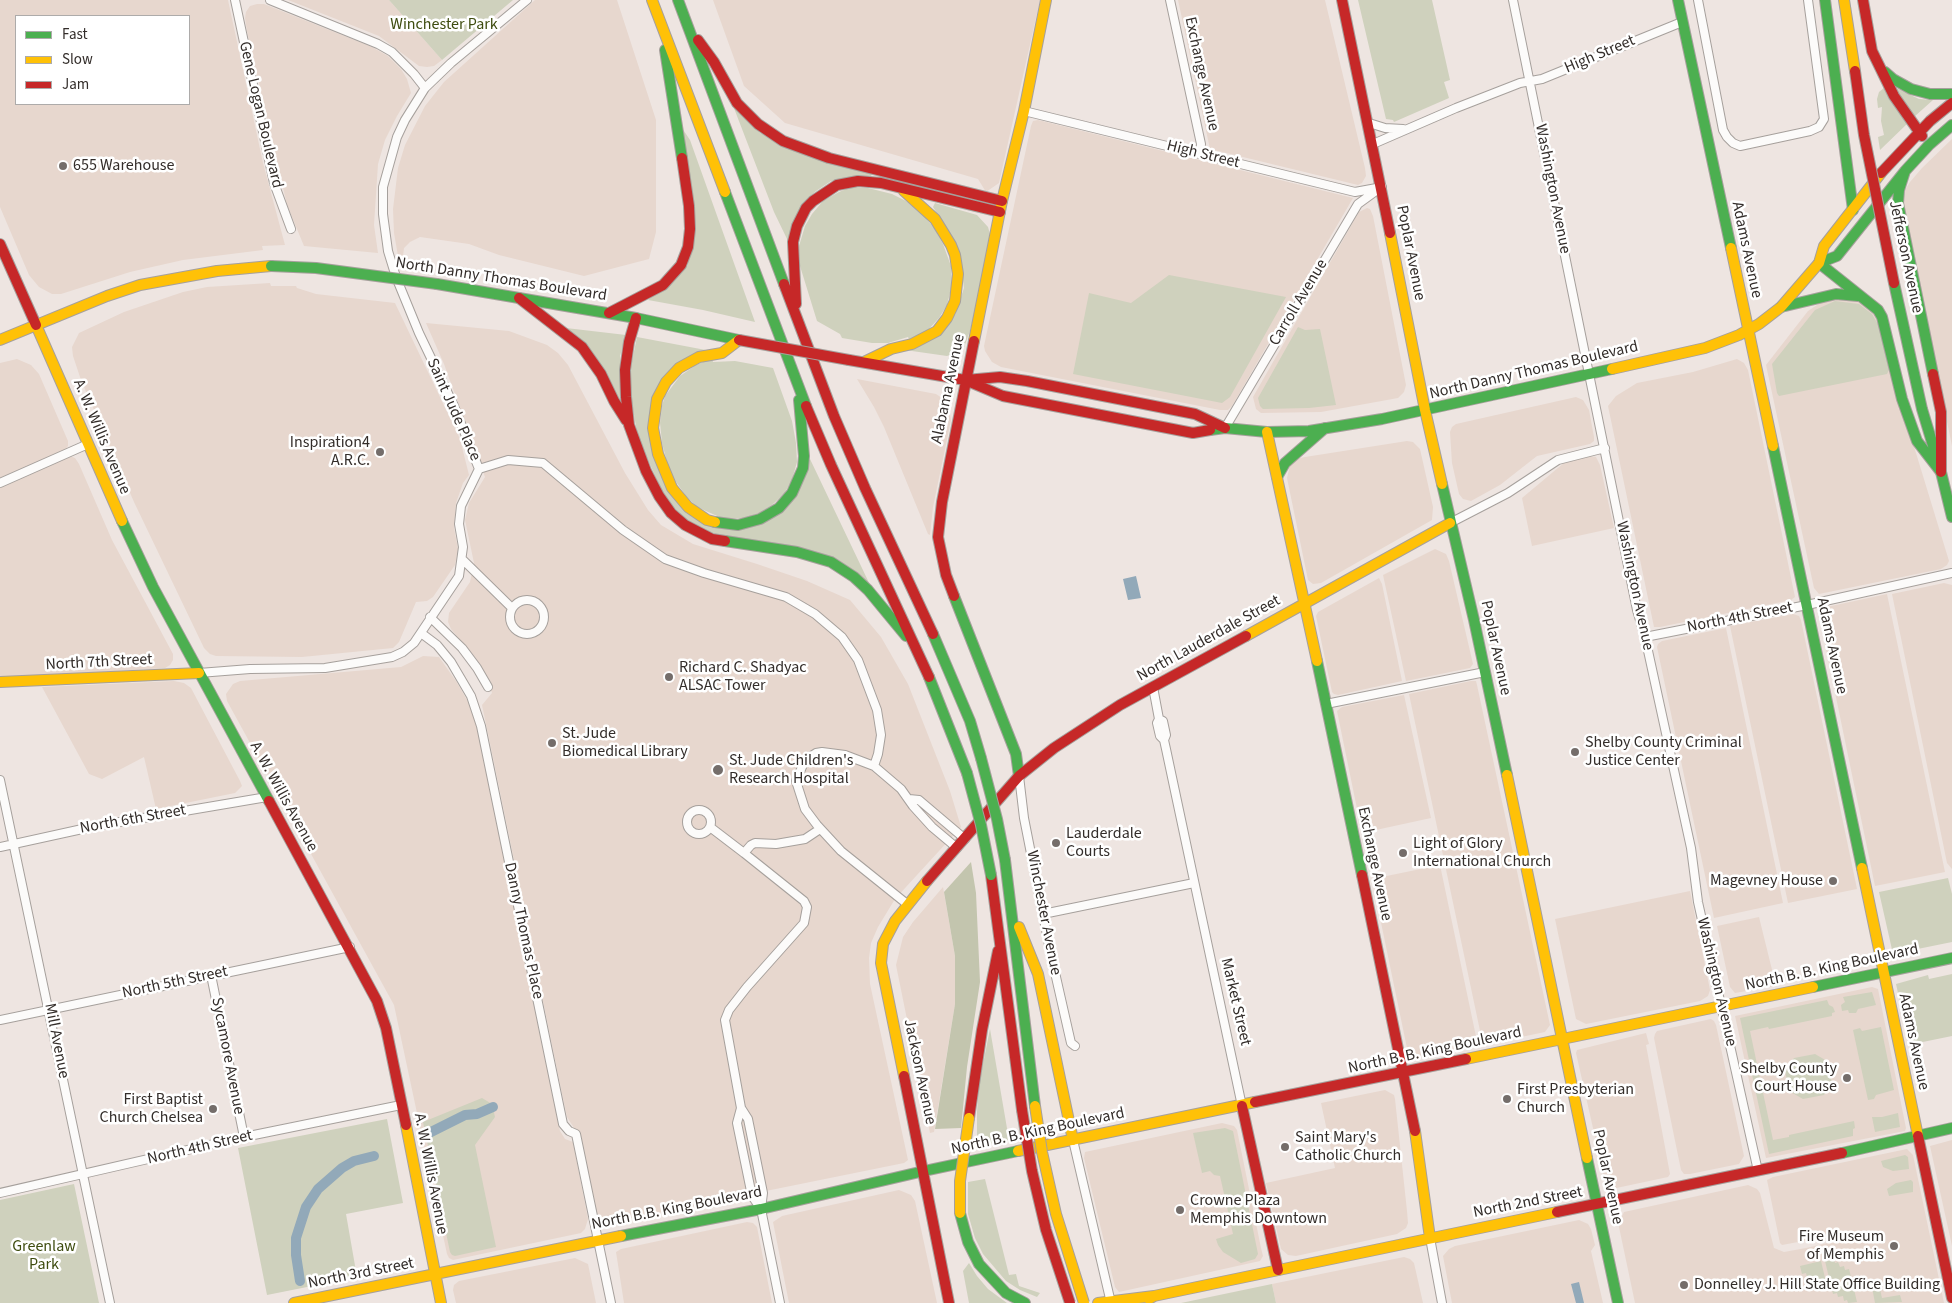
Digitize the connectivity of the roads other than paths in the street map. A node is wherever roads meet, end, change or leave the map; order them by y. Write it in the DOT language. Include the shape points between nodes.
graph roads {
  1 [pos="235,0"];
  2 [pos="270,0"];
  3 [pos="526,0"];
  4 [pos="652,0"];
  5 [pos="678,0"];
  6 [pos="1046,0"];
  7 [pos="1170,0"];
  8 [pos="1342,0"];
  9 [pos="1513,0"];
  10 [pos="1678,0"];
  11 [pos="1698,0"];
  12 [pos="1808,0"];
  13 [pos="1825,0"];
  14 [pos="1844,0"];
  15 [pos="1863,0"];
  16 [pos="1682,22"];
  17 [pos="661,24"];
  18 [pos="688,28"];
  19 [pos="1879,65"];
  20 [pos="1530,82"];
  21 [pos="425,88"];
  22 [pos="1952,94"];
  23 [pos="1952,103"];
  24 [pos="1024,112"];
  25 [pos="1368,123"];
  26 [pos="1952,125"];
  27 [pos="1405,129"];
  28 [pos="1919,132"];
  29 [pos="1373,144"];
  30 [pos="1929,145"];
  31 [pos="1200,154"];
  32 [pos="1905,172"];
  33 [pos="900,187"];
  34 [pos="1382,187"];
  35 [pos="1002,201"];
  36 [pos="1853,210"];
  37 [pos="1000,212"];
  38 [pos="291,229"];
  39 [pos="0,244"];
  40 [pos="1819,263"];
  41 [pos="1860,296"];
  42 [pos="519,298"];
  43 [pos="1782,307"];
  44 [pos="609,313"];
  45 [pos="636,318"];
  46 [pos="797,318"];
  47 [pos="36,325"];
  48 [pos="1748,330"];
  49 [pos="0,340"];
  50 [pos="739,340"];
  51 [pos="864,362"];
  52 [pos="1589,374"];
  53 [pos="964,380"];
  54 [pos="798,386"];
  55 [pos="1425,410"];
  56 [pos="629,425"];
  57 [pos="1225,428"];
  58 [pos="1325,428"];
  59 [pos="1267,432"];
  60 [pos="88,444"];
  61 [pos="1605,448"];
  62 [pos="479,469"];
  63 [pos="1941,472"];
  64 [pos="1277,477"];
  65 [pos="0,483"];
  66 [pos="1952,518"];
  67 [pos="1450,523"];
  68 [pos="462,559"];
  69 [pos="1952,573"];
  70 [pos="1305,603"];
  71 [pos="1807,605"];
  72 [pos="512,608"];
  73 [pos="430,617"];
  74 [pos="421,633"];
  75 [pos="1645,637"];
  76 [pos="919,652"];
  77 [pos="1485,672"];
  78 [pos="198,673"];
  79 [pos="0,682"];
  80 [pos="1153,686"];
  81 [pos="488,687"];
  82 [pos="1326,704"];
  83 [pos="874,766"];
  84 [pos="1019,776"];
  85 [pos="0,780"];
  86 [pos="266,797"];
  87 [pos="909,799"];
  88 [pos="710,827"];
  89 [pos="820,829"];
  90 [pos="965,839"];
  91 [pos="12,844"];
  92 [pos="0,847"];
  93 [pos="957,848"];
  94 [pos="744,853"];
  95 [pos="1194,883"];
  96 [pos="907,904"];
  97 [pos="1012,911"];
  98 [pos="1043,914"];
  99 [pos="887,936"];
  100 [pos="1000,938"];
  101 [pos="350,947"];
  102 [pos="1952,958"];
  103 [pos="1883,973"];
  104 [pos="211,975"];
  105 [pos="1722,1007"];
  106 [pos="49,1008"];
  107 [pos="0,1020"];
  108 [pos="1563,1039"];
  109 [pos="1075,1046"];
  110 [pos="1404,1072"];
  111 [pos="401,1105"];
  112 [pos="1242,1106"];
  113 [pos="741,1108"];
  114 [pos="1952,1128"];
  115 [pos="244,1137"];
  116 [pos="1918,1137"];
  117 [pos="1073,1140"];
  118 [pos="924,1171"];
  119 [pos="1758,1172"];
  120 [pos="83,1175"];
  121 [pos="0,1193"];
  122 [pos="1597,1205"];
  123 [pos="761,1208"];
  124 [pos="1430,1238"];
  125 [pos="598,1240"];
  126 [pos="1278,1270"];
  127 [pos="435,1274"];
  128 [pos="1154,1296"];
  129 [pos="1952,1298"];
  130 [pos="1111,1302"];
  131 [pos="110,1303"];
  132 [pos="294,1303"];
  133 [pos="441,1303"];
  134 [pos="612,1303"];
  135 [pos="780,1303"];
  136 [pos="949,1303"];
  137 [pos="1025,1303"];
  138 [pos="1070,1303"];
  139 [pos="1084,1303"];
  140 [pos="1098,1303"];
  141 [pos="1141,1303"];
  142 [pos="1442,1303"];
  143 [pos="1618,1303"];
  1 -- 38 [label="street, Gene Logan Boulevard" via="274,183"];
  2 -- 21 [label="street" via="378,44 392,52"];
  3 -- 21 [label="street, Saint Jude Place"];
  4 -- 17 [label="main road"];
  5 -- 18 [label="main road"];
  6 -- 24 [label="main road, Alabama Avenue"];
  7 -- 31 [label="street, Exchange Avenue" via="1201,144"];
  8 -- 25 [label="main road, Poplar Avenue"];
  9 -- 20 [label="street, Washington Avenue"];
  10 -- 16 [label="main road, Adams Avenue"];
  11 -- 12 [label="street" via="1723,130 1733,143 1740,146 1810,131 1819,127 1824,119"];
  13 -- 36 [label="main road"];
  14 -- 63 [label="main road, Jefferson Avenue, bridge" via="1864,135 1894,283 1922,409"];
  15 -- 19 [label="main road" via="1872,51"];
  16 -- 20 [label="street, High Street"];
  16 -- 48 [label="main road, Adams Avenue"];
  17 -- 44 [label="main road" via="689,206 690,238 685,256 670,279"];
  17 -- 54 [label="main road"];
  18 -- 35 [label="main road" via="714,62 738,103 758,124 783,141 828,158"];
  18 -- 46 [label="main road"];
  19 -- 22 [label="main road" via="1893,79 1911,89 1930,94"];
  19 -- 28 [label="main road" via="1894,96"];
  20 -- 27 [label="street, High Street" via="1520,83"];
  20 -- 52 [label="street, Washington Avenue"];
  21 -- 62 [label="street, Saint Jude Place" via="397,137 383,187 388,251 418,332 454,406"];
  23 -- 28 [label="main road, North Danny Thomas Boulevard"];
  24 -- 31 [label="street, High Street"];
  24 -- 35 [label="main road, Alabama Avenue"];
  25 -- 27 [label="street, High Street"];
  25 -- 29 [label="main road, Poplar Avenue"];
  26 -- 30 [label="main road, North Danny Thomas Boulevard"];
  27 -- 29 [label="street, High Street"];
  28 -- 30 [label="main road"];
  28 -- 36 [label="main road, North Danny Thomas Boulevard" via="1886,166"];
  29 -- 34 [label="main road, Poplar Avenue"];
  30 -- 32 [label="main road, North Danny Thomas Boulevard"];
  31 -- 34 [label="street, High Street" via="1354,192"];
  32 -- 40 [label="main road, North Danny Thomas Boulevard" via="1837,256"];
  32 -- 63 [label="main road" via="1898,203 1941,412"];
  33 -- 37 [label="main road"];
  33 -- 46 [label="main road" via="868,181 846,182 828,189 806,208 793,242"];
  33 -- 51 [label="main road" via="928,211 947,236 955,255 957,292 947,318 936,331"];
  34 -- 55 [label="main road, Poplar Avenue"];
  34 -- 57 [label="street, Carroll Avenue" via="1358,204"];
  35 -- 37 [label="main road, Alabama Avenue"];
  36 -- 40 [label="main road, North Danny Thomas Boulevard" via="1824,246"];
  37 -- 53 [label="main road, Alabama Avenue"];
  39 -- 47 [label="main road, A. W. Willis Avenue"];
  40 -- 41 [label="main road"];
  40 -- 43 [label="main road, North Danny Thomas Boulevard"];
  41 -- 43 [label="main road" via="1836,294"];
  41 -- 63 [label="main road" via="1882,317 1902,399 1917,441"];
  42 -- 44 [label="main road, North Danny Thomas Boulevard"];
  42 -- 47 [label="main road, North Danny Thomas Boulevard, bridge" via="316,268 271,266 217,271 140,285"];
  42 -- 56 [label="main road" via="582,347"];
  43 -- 48 [label="main road, North Danny Thomas Boulevard"];
  44 -- 45 [label="main road, North Danny Thomas Boulevard"];
  45 -- 50 [label="main road, North Danny Thomas Boulevard"];
  45 -- 56 [label="main road" via="625,370"];
  46 -- 97 [label="main road, bridge" via="849,453 956,685 981,758 997,819"];
  47 -- 49 [label="main road, North Danny Thomas Boulevard"];
  47 -- 60 [label="main road, A. W. Willis Avenue"];
  48 -- 52 [label="main road, North Danny Thomas Boulevard" via="1705,348"];
  48 -- 71 [label="main road, Adams Avenue"];
  50 -- 51 [label="main road, North Danny Thomas Boulevard, bridge"];
  50 -- 54 [label="main road" via="722,353 699,357 683,365 666,382 657,399 653,428 658,454 672,488 688,507 707,520 738,525 765,517 787,500 800,478 804,456"];
  51 -- 53 [label="main road, North Danny Thomas Boulevard"];
  52 -- 55 [label="main road, North Danny Thomas Boulevard"];
  52 -- 61 [label="street, Washington Avenue"];
  53 -- 57 [label="main road, North Danny Thomas Boulevard" via="1000,377 1027,381 1195,414"];
  53 -- 57 [label="main road, North Danny Thomas Boulevard" via="1003,396 1132,422 1193,433"];
  53 -- 84 [label="main road, Alabama Avenue" via="938,536 946,576 1016,754"];
  54 -- 76 [label="main road" via="831,465"];
  55 -- 58 [label="main road, North Danny Thomas Boulevard"];
  55 -- 67 [label="main road, Poplar Avenue"];
  56 -- 76 [label="main road" via="652,484 665,505 685,525 712,538 797,552 831,562 868,590"];
  57 -- 59 [label="main road, North Danny Thomas Boulevard"];
  58 -- 59 [label="main road, North Danny Thomas Boulevard"];
  58 -- 64 [label="main road" via="1285,464"];
  59 -- 64 [label="main road, Exchange Avenue"];
  60 -- 65 [label="street"];
  60 -- 78 [label="main road, A. W. Willis Avenue" via="114,505"];
  61 -- 67 [label="street, North Lauderdale Street" via="1558,460 1508,493"];
  61 -- 75 [label="street, Washington Avenue"];
  62 -- 68 [label="street, Saint Jude Place" via="461,506"];
  62 -- 83 [label="street" via="508,460 544,463 624,530 665,559 786,597 816,614 842,637 858,660 877,710 881,735"];
  63 -- 66 [label="main road, Jefferson Avenue"];
  64 -- 70 [label="main road, Exchange Avenue"];
  67 -- 70 [label="main road, North Lauderdale Street"];
  67 -- 77 [label="main road, Poplar Avenue"];
  68 -- 72 [label="street"];
  68 -- 73 [label="street, Saint Jude Place" via="459,576"];
  69 -- 71 [label="street, North 4th Street"];
  70 -- 80 [label="main road, North Lauderdale Street"];
  70 -- 82 [label="main road, Exchange Avenue"];
  71 -- 75 [label="street, North 4th Street"];
  71 -- 103 [label="main road, Adams Avenue"];
  72 -- 72 [label="street" via="511,623 516,631 530,634 543,624 544,614 531,600 517,603"];
  73 -- 74 [label="street, Saint Jude Place"];
  73 -- 81 [label="street" via="462,648"];
  74 -- 78 [label="street, Saint Jude Place" via="403,652 376,661 325,668"];
  74 -- 125 [label="street, Danny Thomas Place" via="451,662 472,696 478,713 564,1124 576,1134"];
  75 -- 105 [label="street, Washington Avenue"];
  76 -- 100 [label="main road, bridge" via="967,774 991,875"];
  77 -- 82 [label="street"];
  77 -- 108 [label="main road, Poplar Avenue"];
  78 -- 79 [label="main road, North 7th Street"];
  78 -- 86 [label="main road, A. W. Willis Avenue"];
  80 -- 84 [label="main road, North Lauderdale Street" via="1080,730"];
  80 -- 95 [label="street, Market Street" via="1158,730 1164,740"];
  82 -- 110 [label="main road, Exchange Avenue"];
  83 -- 87 [label="street"];
  83 -- 89 [label="street" via="849,756 826,753 816,753 805,760 796,780 805,809"];
  84 -- 90 [label="main road, North Lauderdale Street"];
  84 -- 98 [label="street, Winchester Avenue"];
  85 -- 91 [label="street, Mill Avenue"];
  86 -- 91 [label="street, North 6th Street"];
  86 -- 101 [label="main road, A. W. Willis Avenue"];
  87 -- 90 [label="street" via="920,800"];
  87 -- 93 [label="street" via="932,827"];
  88 -- 94 [label="street"];
  89 -- 94 [label="street" via="805,839 776,844 756,843"];
  89 -- 96 [label="street" via="841,852"];
  90 -- 93 [label="main road, North Lauderdale Street"];
  91 -- 92 [label="street, North 6th Street"];
  91 -- 106 [label="street, Mill Avenue"];
  93 -- 96 [label="main road, North Lauderdale Street"];
  94 -- 113 [label="street" via="804,901 807,915 804,923 729,1010 725,1020"];
  95 -- 98 [label="street"];
  95 -- 112 [label="street, Market Street"];
  96 -- 99 [label="main road, North Lauderdale Street"];
  97 -- 117 [label="main road" via="1038,974"];
  97 -- 139 [label="main road, bridge" via="1042,1152 1056,1214"];
  98 -- 109 [label="street, Winchester Avenue" via="1071,1043"];
  99 -- 118 [label="main road, Jackson Avenue" via="881,963"];
  100 -- 137 [label="main road, bridge" via="969,1118 960,1182 960,1213 968,1242 979,1264 1006,1293"];
  100 -- 138 [label="main road, bridge" via="1032,1171 1046,1230"];
  101 -- 104 [label="street, North 5th Street"];
  101 -- 111 [label="main road, A. W. Willis Avenue" via="378,1001"];
  102 -- 103 [label="main road, North B. B. King Boulevard"];
  103 -- 105 [label="main road, North B. B. King Boulevard"];
  103 -- 116 [label="main road, Adams Avenue"];
  104 -- 106 [label="street, North 5th Street"];
  104 -- 115 [label="street, Sycamore Avenue"];
  105 -- 108 [label="main road, North B. B. King Boulevard"];
  105 -- 119 [label="street, Washington Avenue"];
  106 -- 107 [label="street, North 5th Street"];
  106 -- 120 [label="street, Mill Avenue"];
  108 -- 110 [label="main road, North B. B. King Boulevard"];
  108 -- 122 [label="main road, Poplar Avenue"];
  110 -- 112 [label="main road, North B. B. King Boulevard"];
  110 -- 124 [label="main road, Exchange Avenue"];
  111 -- 115 [label="street, North 4th Street"];
  111 -- 127 [label="main road, A. W. Willis Avenue"];
  112 -- 117 [label="main road, North B. B. King Boulevard"];
  112 -- 126 [label="main road, Market Street"];
  113 -- 123 [label="street" via="748,1119 763,1193"];
  113 -- 123 [label="street" via="737,1123 752,1196"];
  114 -- 116 [label="main road, North 2nd Street"];
  115 -- 120 [label="street, North 4th Street"];
  116 -- 119 [label="main road, North 2nd Street"];
  116 -- 129 [label="main road, Adams Avenue"];
  117 -- 118 [label="main road, North B. B. King Boulevard"];
  117 -- 130 [label="street"];
  118 -- 123 [label="main road, North B.B. King Boulevard"];
  118 -- 136 [label="main road, Jackson Avenue"];
  119 -- 122 [label="main road, North 2nd Street"];
  120 -- 121 [label="street, North 4th Street"];
  120 -- 131 [label="street, Mill Avenue"];
  122 -- 124 [label="main road, North 2nd Street"];
  122 -- 143 [label="main road, Poplar Avenue"];
  123 -- 125 [label="main road, North B.B. King Boulevard"];
  123 -- 135 [label="street"];
  124 -- 126 [label="main road, North 2nd Street"];
  124 -- 142 [label="street, Exchange Avenue"];
  125 -- 127 [label="main road, North B.B. King Boulevard"];
  125 -- 134 [label="street, Danny Thomas Place"];
  126 -- 128 [label="main road, North 2nd Street"];
  127 -- 132 [label="main road, North 3rd Street"];
  127 -- 133 [label="main road, A. W. Willis Avenue"];
  128 -- 130 [label="main road"];
  128 -- 141 [label="main road, North 2nd Street"];
  130 -- 140 [label="main road"];
}
